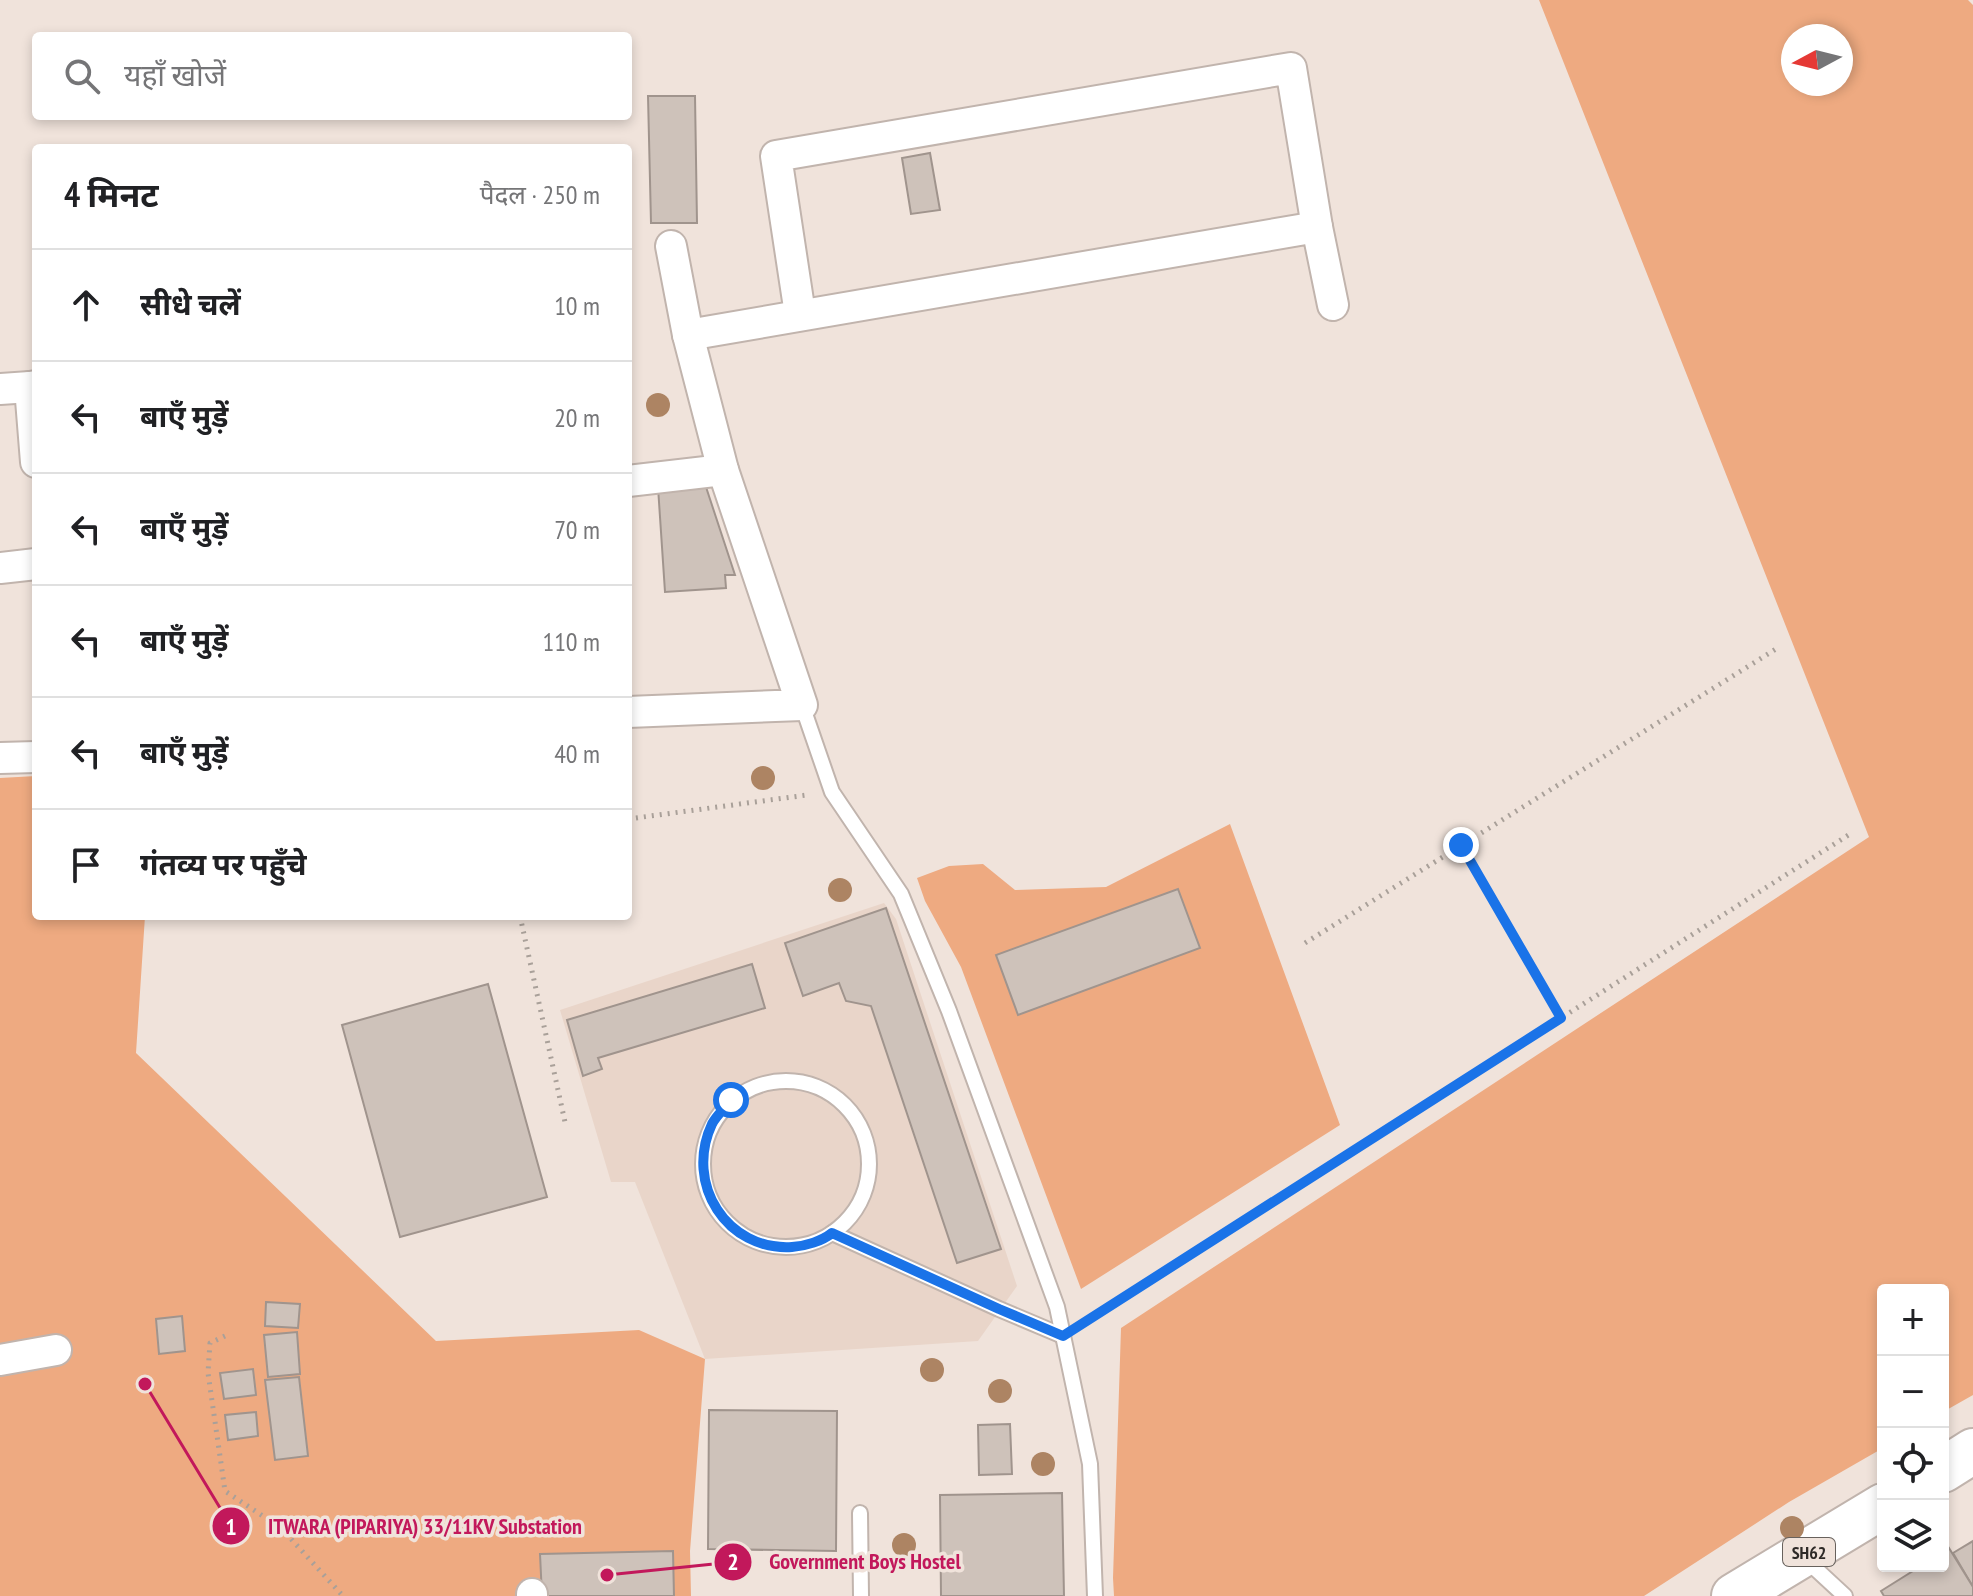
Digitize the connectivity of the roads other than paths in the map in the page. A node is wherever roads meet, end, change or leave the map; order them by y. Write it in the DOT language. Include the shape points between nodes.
graph roads {
  1 [pos="1317,227"];
  2 [pos="671,246"];
  3 [pos="1333,305"];
  4 [pos="800,314"];
  5 [pos="688,335"];
  6 [pos="22,387"];
  7 [pos="32,441"];
  8 [pos="723,470"];
  9 [pos="632,481"];
  10 [pos="32,564"];
  11 [pos="0,568"];
  12 [pos="802,705"];
  13 [pos="632,712"];
  14 [pos="32,757"];
  15 [pos="0,758"];
  16 [pos="832,1233"];
  17 [pos="1063,1336"];
  18 [pos="56,1350"];
  19 [pos="0,1360"];
  20 [pos="1973,1451"];
  21 [pos="1949,1466"];
  22 [pos="1877,1510"];
  23 [pos="860,1513"];
  24 [pos="1802,1556"];
  25 [pos="861,1596"];
  26 [pos="1095,1596"];
  27 [pos="1734,1596"];
  28 [pos="1845,1596"];
  1 -- 3 [label="street"];
  1 -- 4 [label="street"];
  1 -- 4 [label="street" via="1291,68 776,156"];
  2 -- 5 [label="street"];
  4 -- 5 [label="street"];
  5 -- 8 [label="street"];
  6 -- 7 [label="street"];
  8 -- 9 [label="street"];
  8 -- 12 [label="street"];
  10 -- 11 [label="street"];
  12 -- 13 [label="street"];
  12 -- 17 [label="lane" via="832,792 901,894 949,1011"];
  14 -- 15 [label="street"];
  16 -- 16 [label="lane" via="862,1198 869,1172 867,1145 856,1119 837,1098 812,1084 783,1080 755,1085 731,1100 712,1122 703,1150 703,1178 713,1205 729,1226 751,1241 777,1248 803,1246"];
  16 -- 17 [label="lane"];
  17 -- 26 [label="lane" via="1090,1464"];
  18 -- 19 [label="street"];
  20 -- 21 [label="main road"];
  22 -- 24 [label="main road, SH62"];
  23 -- 25 [label="lane"];
  24 -- 27 [label="main road, SH62"];
  24 -- 28 [label="lane"];
}
